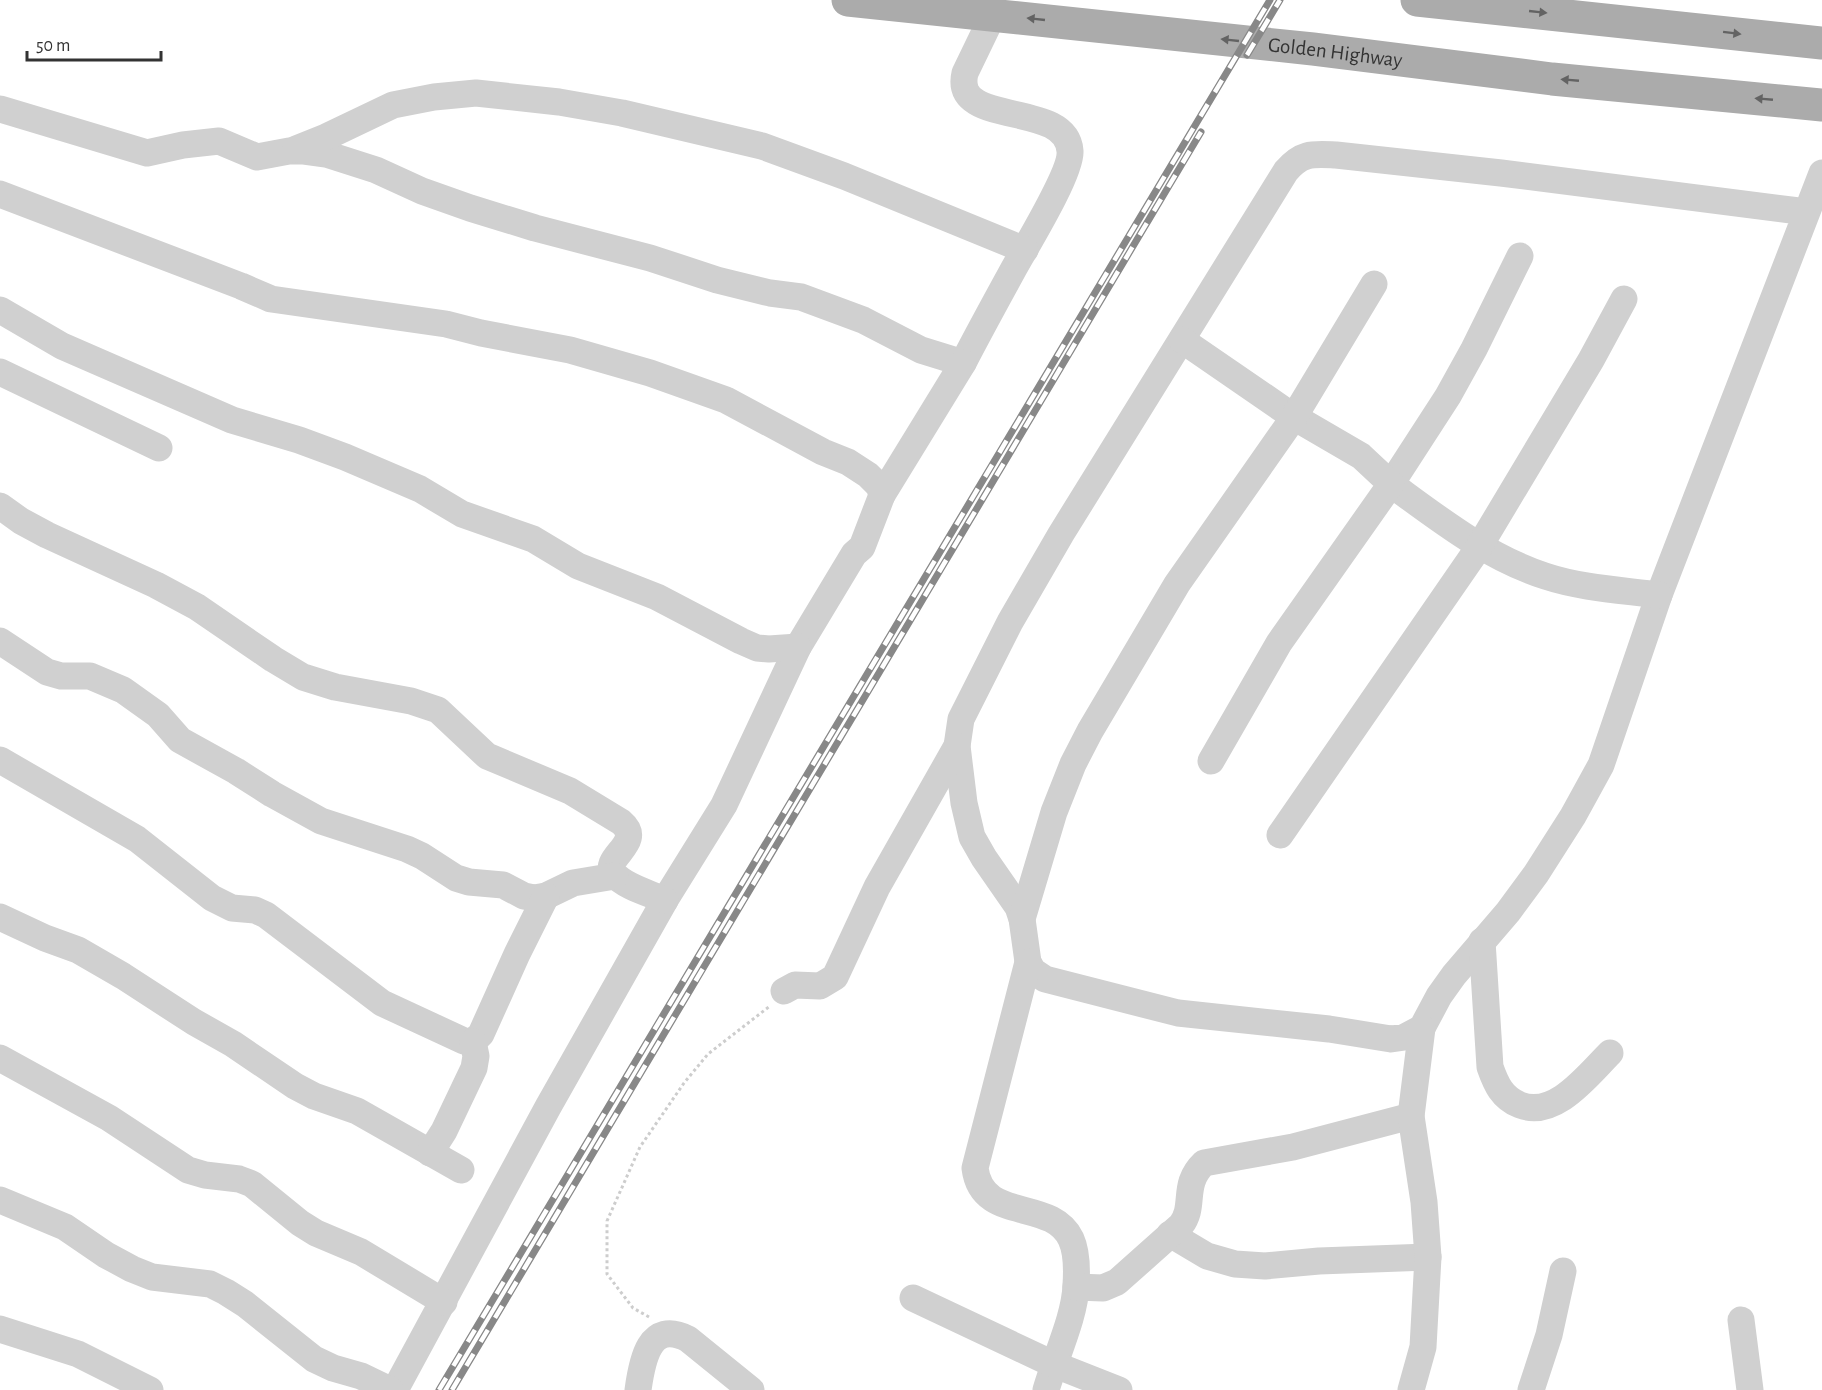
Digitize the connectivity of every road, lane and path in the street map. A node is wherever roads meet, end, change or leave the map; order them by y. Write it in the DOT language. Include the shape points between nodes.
graph roads {
  1 [pos="848,0"];
  2 [pos="1417,0"];
  3 [pos="993,15"];
  4 [pos="1822,43"];
  5 [pos="1822,105"];
  6 [pos="0,108"];
  7 [pos="289,151"];
  8 [pos="1822,173"];
  9 [pos="0,194"];
  10 [pos="1807,212"];
  11 [pos="1025,250"];
  12 [pos="1520,256"];
  13 [pos="1374,284"];
  14 [pos="1624,299"];
  15 [pos="0,310"];
  16 [pos="1182,340"];
  17 [pos="963,363"];
  18 [pos="0,372"];
  19 [pos="1294,417"];
  20 [pos="159,448"];
  21 [pos="1391,484"];
  22 [pos="882,495"];
  23 [pos="0,506"];
  24 [pos="1479,547"];
  25 [pos="1659,595"];
  26 [pos="0,641"];
  27 [pos="798,647"];
  28 [pos="957,746"];
  29 [pos="0,760"];
  30 [pos="1210,761"];
  31 [pos="1280,835"];
  32 [pos="615,876"];
  33 [pos="546,896"];
  34 [pos="664,900"];
  35 [pos="0,917"];
  36 [pos="1022,919"];
  37 [pos="1482,940"];
  38 [pos="1028,962"];
  39 [pos="784,992"];
  40 [pos="1422,1028"];
  41 [pos="473,1042"];
  42 [pos="1610,1053"];
  43 [pos="0,1058"];
  44 [pos="1411,1116"];
  45 [pos="430,1153"];
  46 [pos="461,1170"];
  47 [pos="0,1200"];
  48 [pos="1170,1234"];
  49 [pos="1428,1257"];
  50 [pos="1563,1271"];
  51 [pos="1076,1287"];
  52 [pos="913,1298"];
  53 [pos="444,1302"];
  54 [pos="1741,1320"];
  55 [pos="0,1329"];
  56 [pos="676,1333"];
  57 [pos="1053,1364"];
  58 [pos="150,1390"];
  59 [pos="390,1390"];
  60 [pos="396,1390"];
  61 [pos="638,1390"];
  62 [pos="751,1390"];
  63 [pos="1046,1390"];
  64 [pos="1119,1390"];
  65 [pos="1411,1390"];
  66 [pos="1531,1390"];
  67 [pos="1750,1390"];
  1 -- 3 [label="main road, Golden Highway"];
  2 -- 4 [label="main road, one-way"];
  5 -- 3 [label="main road, Golden Highway, one-way" via="1551,79"];
  3 -- 11 [label="street" via="965,74 965,91 976,103 1046,122 1068,142 1071,153 1053,200"];
  6 -- 7 [label="street" via="147,153 219,141 256,157"];
  7 -- 11 [label="street" via="393,105 434,96 476,93 559,102 762,146"];
  7 -- 17 [label="street" via="326,154 535,228 717,280 801,297 863,320 921,350"];
  8 -- 10 [label="street"];
  9 -- 22 [label="street" via="271,300 446,324 570,350 650,373 726,400 848,462 868,475"];
  10 -- 16 [label="street" via="1490,172 1336,155 1302,156 1286,171"];
  10 -- 25 [label="street"];
  11 -- 17 [label="street"];
  12 -- 21 [label="street" via="1448,396"];
  13 -- 19 [label="street"];
  14 -- 24 [label="street"];
  15 -- 27 [label="street" via="62,346 232,420 345,457 420,489 462,514 533,538 578,566 657,597 741,641 763,649"];
  16 -- 19 [label="street"];
  16 -- 28 [label="street" via="1010,622 961,719"];
  17 -- 22 [label="street"];
  18 -- 20 [label="street"];
  19 -- 21 [label="street" via="1360,456"];
  19 -- 36 [label="street" via="1177,584 1090,731 1054,812"];
  21 -- 24 [label="street"];
  21 -- 30 [label="street" via="1279,643"];
  22 -- 27 [label="street" via="862,547"];
  23 -- 32 [label="street" via="47,535 197,607 303,676 438,710 487,756 570,791 628,828 627,840 612,863"];
  24 -- 25 [label="street" via="1546,577"];
  24 -- 31 [label="street"];
  25 -- 37 [label="street" via="1601,765 1536,874"];
  26 -- 33 [label="street" via="47,672 90,676 123,690 158,715 180,740 321,821 406,849 456,878 503,885 528,897"];
  27 -- 34 [label="street" via="724,805"];
  28 -- 36 [label="street" via="972,837 1011,895"];
  28 -- 39 [label="street" via="876,887 835,977 820,986 795,986"];
  29 -- 41 [label="street" via="137,839 212,898 232,908 266,915 382,1003"];
  32 -- 33 [label="street" via="573,884"];
  32 -- 34 [label="street"];
  33 -- 41 [label="street" via="481,1034"];
  34 -- 53 [label="street"];
  35 -- 45 [label="street" via="78,950 296,1086 357,1111"];
  36 -- 38 [label="street"];
  37 -- 40 [label="street" via="1444,989"];
  37 -- 42 [label="street" via="1491,1067 1503,1094 1524,1107 1549,1106 1561,1100"];
  38 -- 40 [label="street" via="1045,979 1178,1013 1391,1039"];
  38 -- 51 [label="street" via="975,1168 976,1180 997,1202 1057,1222 1071,1238 1076,1256"];
  39 -- 56 [label="path" via="708,1054 684,1083 640,1147 607,1221 607,1274 633,1308"];
  40 -- 44 [label="street"];
  41 -- 45 [label="street" via="474,1068"];
  43 -- 53 [label="street" via="109,1119 188,1170 252,1184 316,1233 361,1252"];
  44 -- 48 [label="street" via="1293,1147 1204,1163 1190,1185 1185,1220"];
  44 -- 49 [label="street"];
  45 -- 46 [label="street"];
  47 -- 59 [label="street" via="65,1227 132,1269 152,1276 210,1284 245,1304 314,1359"];
  48 -- 49 [label="street" via="1207,1256 1235,1264 1265,1266 1319,1260"];
  48 -- 51 [label="street" via="1117,1282 1103,1288"];
  49 -- 65 [label="street" via="1423,1347"];
  50 -- 66 [label="street" via="1549,1335"];
  51 -- 57 [label="street"];
  52 -- 57 [label="street"];
  53 -- 60 [label="street"];
  54 -- 67 [label="street"];
  55 -- 58 [label="street" via="78,1354"];
  56 -- 61 [label="street" via="666,1333 645,1353"];
  56 -- 62 [label="street"];
  57 -- 63 [label="street"];
  57 -- 64 [label="street"];
}
